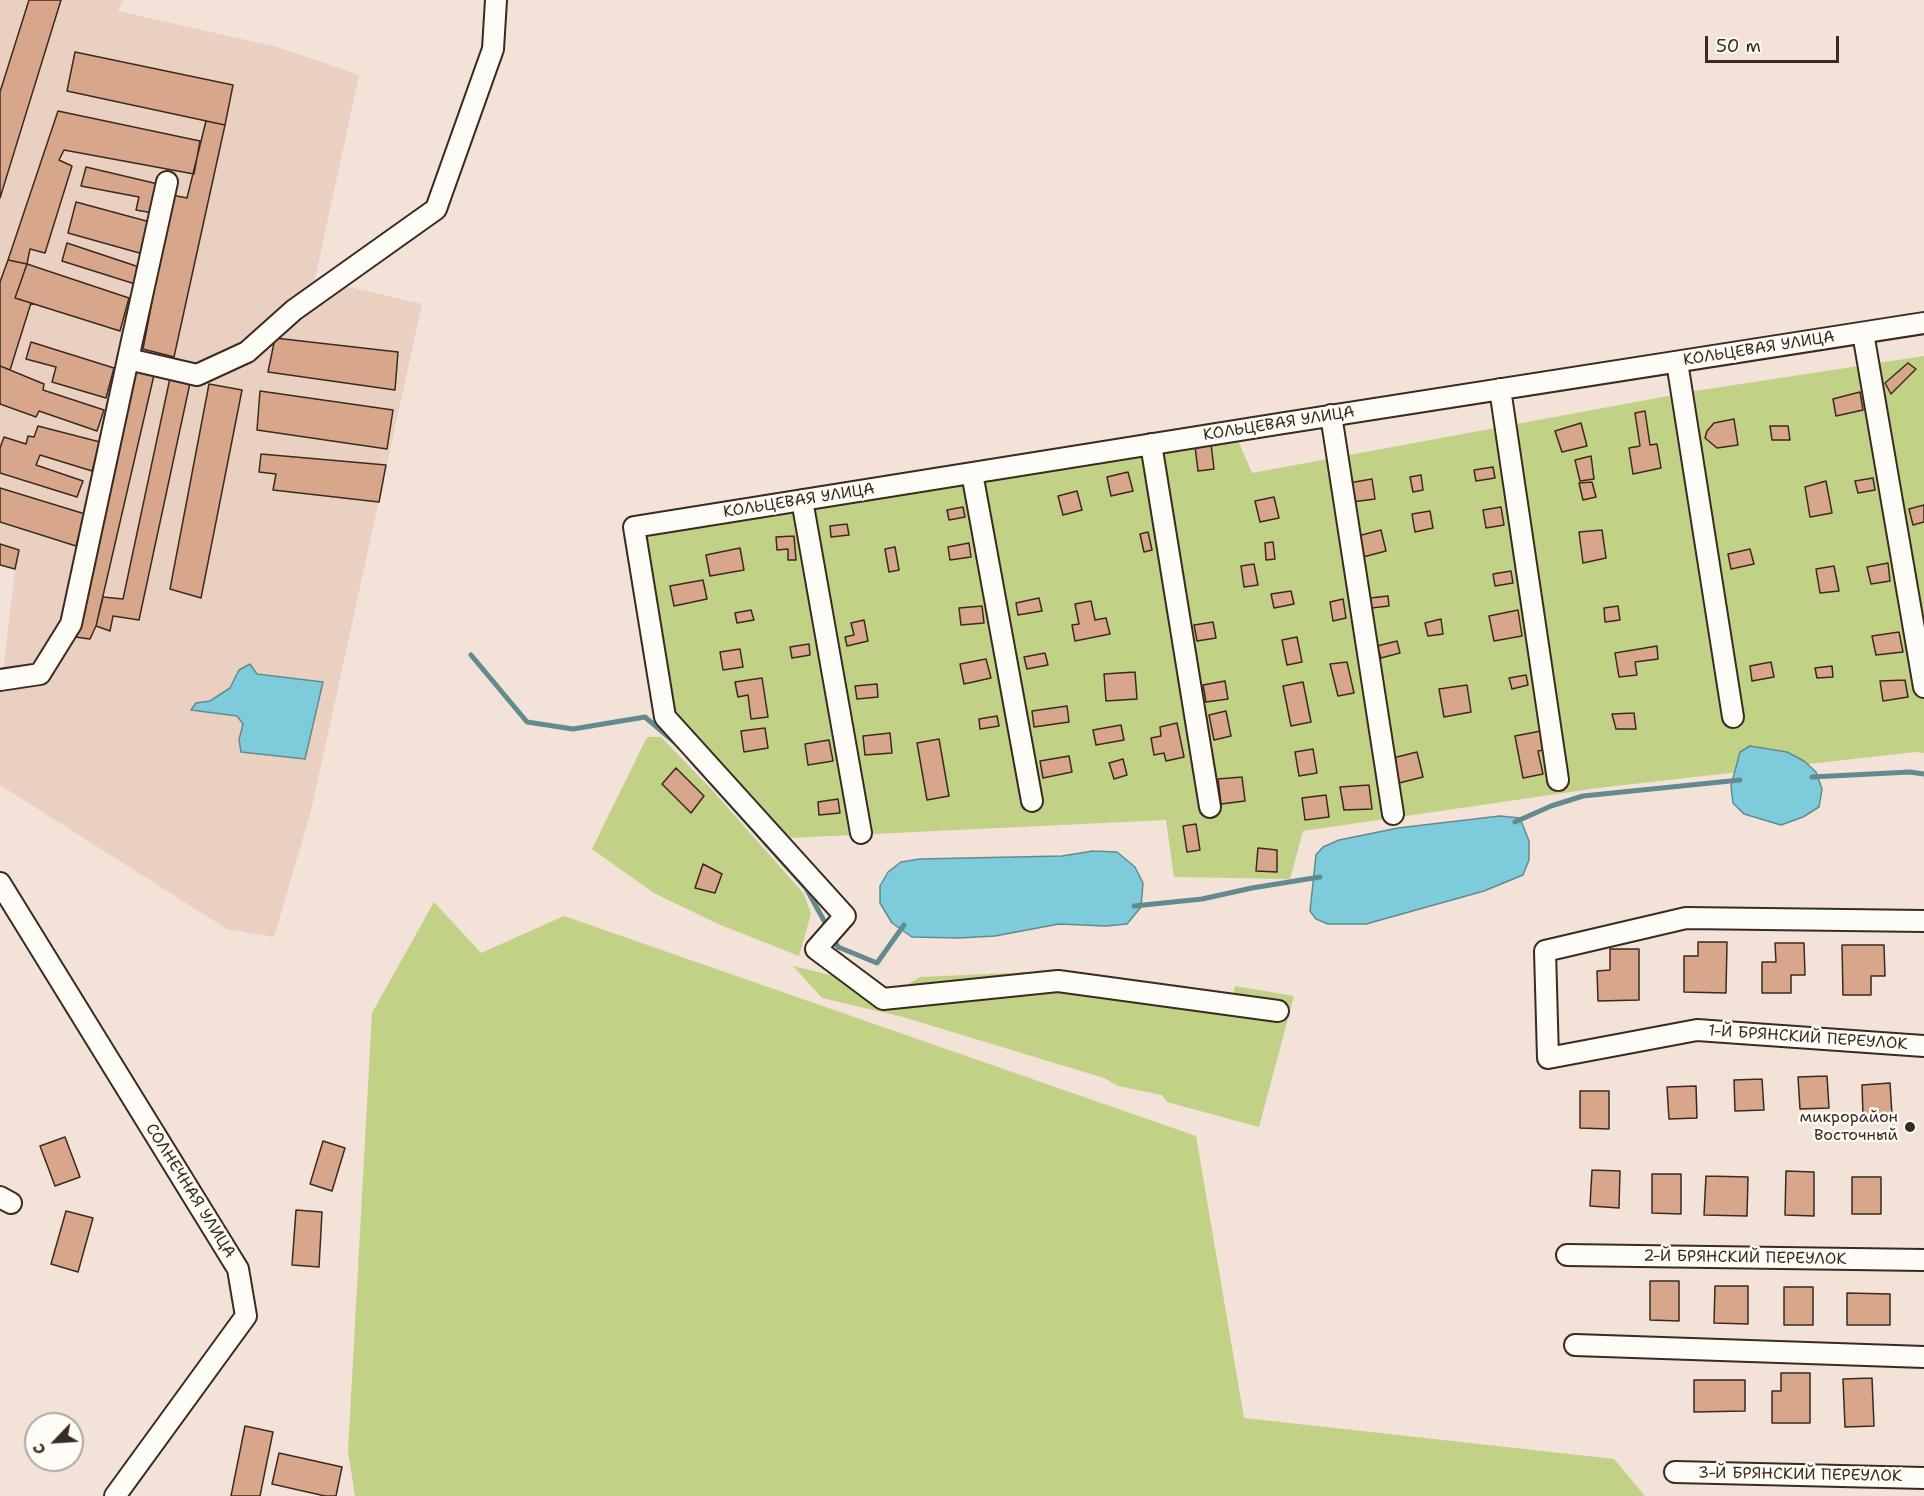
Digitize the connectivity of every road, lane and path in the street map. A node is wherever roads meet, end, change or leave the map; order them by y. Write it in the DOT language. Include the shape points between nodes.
graph roads {
  1 [pos="496,0"];
  2 [pos="167,182"];
  3 [pos="1924,323"];
  4 [pos="1863,333"];
  5 [pos="128,359"];
  6 [pos="1677,362"];
  7 [pos="1500,389"];
  8 [pos="1331,415"];
  9 [pos="1151,444"];
  10 [pos="972,473"];
  11 [pos="802,500"];
  12 [pos="0,680"];
  13 [pos="1924,687"];
  14 [pos="1733,717"];
  15 [pos="1558,780"];
  16 [pos="1032,801"];
  17 [pos="1210,807"];
  18 [pos="1393,814"];
  19 [pos="861,832"];
  20 [pos="0,883"];
  21 [pos="1924,921"];
  22 [pos="1278,1011"];
  23 [pos="1924,1046"];
  24 [pos="1567,1255"];
  25 [pos="1924,1260"];
  26 [pos="1575,1344"];
  27 [pos="1924,1357"];
  28 [pos="1675,1473"];
  29 [pos="1924,1478"];
  30 [pos="115,1496"];
  1 -- 5 [label="street" via="493,49 436,209 294,310 247,352 197,375"];
  2 -- 5 [label="street"];
  3 -- 4 [label="street, КОЛЬЦЕВАЯ УЛИЦА"];
  4 -- 6 [label="street, КОЛЬЦЕВАЯ УЛИЦА"];
  4 -- 13 [label="street"];
  5 -- 12 [label="street" via="71,624 40,674"];
  6 -- 7 [label="street, КОЛЬЦЕВАЯ УЛИЦА"];
  6 -- 14 [label="street"];
  7 -- 8 [label="street, КОЛЬЦЕВАЯ УЛИЦА"];
  7 -- 15 [label="street"];
  8 -- 9 [label="street, КОЛЬЦЕВАЯ УЛИЦА"];
  8 -- 18 [label="street"];
  9 -- 10 [label="street, КОЛЬЦЕВАЯ УЛИЦА"];
  9 -- 17 [label="street"];
  10 -- 11 [label="street, КОЛЬЦЕВАЯ УЛИЦА"];
  10 -- 16 [label="street"];
  11 -- 19 [label="street"];
  11 -- 22 [label="street, КОЛЬЦЕВАЯ УЛИЦА" via="634,527 665,717 845,916 816,950 883,999 1058,981"];
  20 -- 30 [label="street, СОЛНЕЧНАЯ УЛИЦА" via="238,1269 246,1316"];
  21 -- 23 [label="street, 1-Й БРЯНСКИЙ ПЕРЕУЛОК" via="1686,918 1545,951 1548,1058 1697,1030"];
  24 -- 25 [label="street, 2-Й БРЯНСКИЙ ПЕРЕУЛОК"];
  26 -- 27 [label="street"];
  28 -- 29 [label="street, 3-Й БРЯНСКИЙ ПЕРЕУЛОК"];
}
